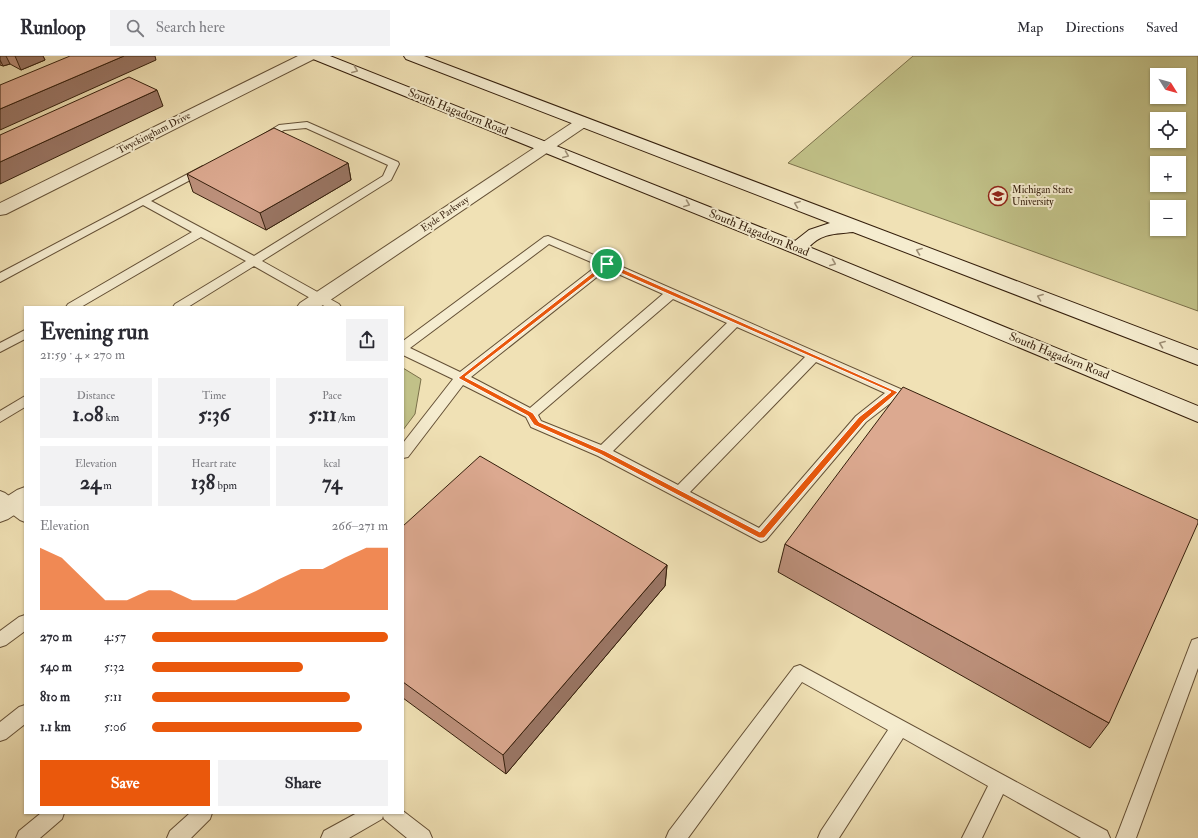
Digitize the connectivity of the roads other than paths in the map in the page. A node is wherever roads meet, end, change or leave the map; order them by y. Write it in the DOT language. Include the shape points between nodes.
graph roads {
  1 [pos="309,56"];
  2 [pos="318,56"];
  3 [pos="414,67"];
  4 [pos="383,82"];
  5 [pos="583,122"];
  6 [pos="254,142"];
  7 [pos="546,147"];
  8 [pos="212,164"];
  9 [pos="143,202"];
  10 [pos="0,210"];
  11 [pos="858,228"];
  12 [pos="202,232"];
  13 [pos="799,249"];
  14 [pos="254,261"];
  15 [pos="607,264"];
  16 [pos="0,278"];
  17 [pos="672,293"];
  18 [pos="313,302"];
  19 [pos="74,306"];
  20 [pos="181,306"];
  21 [pos="331,306"];
  22 [pos="736,321"];
  23 [pos="24,335"];
  24 [pos="404,347"];
  25 [pos="0,348"];
  26 [pos="404,349"];
  27 [pos="814,356"];
  28 [pos="1198,358"];
  29 [pos="461,378"];
  30 [pos="895,392"];
  31 [pos="24,402"];
  32 [pos="924,404"];
  33 [pos="531,414"];
  34 [pos="1198,414"];
  35 [pos="0,417"];
  36 [pos="404,452"];
  37 [pos="603,452"];
  38 [pos="680,493"];
  39 [pos="24,623"];
  40 [pos="0,640"];
  41 [pos="1198,645"];
  42 [pos="1192,681"];
  43 [pos="24,714"];
  44 [pos="900,727"];
  45 [pos="0,733"];
  46 [pos="1000,782"];
  47 [pos="54,814"];
  48 [pos="202,814"];
  49 [pos="373,814"];
  50 [pos="392,814"];
  51 [pos="26,838"];
  52 [pos="177,838"];
  53 [pos="331,838"];
  54 [pos="422,838"];
  55 [pos="676,838"];
  56 [pos="828,838"];
  57 [pos="972,838"];
  58 [pos="1100,838"];
  59 [pos="1126,838"];
  1 -- 10 [label="street, Twyckingham Drive"];
  2 -- 4 [label="street, South Hagadorn Road, one-way"];
  3 -- 4 [label="street"];
  3 -- 5 [label="street"];
  4 -- 7 [label="street, South Hagadorn Road"];
  5 -- 7 [label="street, Eyde Parkway"];
  11 -- 5 [label="street, one-way"];
  6 -- 14 [label="lane" via="282,127 307,125 394,164 387,178"];
  7 -- 13 [label="street, South Hagadorn Road, one-way"];
  7 -- 18 [label="street, Eyde Parkway"];
  8 -- 9 [label="lane"];
  9 -- 12 [label="lane"];
  9 -- 16 [label="lane"];
  11 -- 13 [label="street" via="823,230 807,238"];
  28 -- 11 [label="street, one-way"];
  12 -- 14 [label="lane"];
  12 -- 19 [label="lane"];
  13 -- 34 [label="street, South Hagadorn Road, one-way"];
  14 -- 18 [label="lane"];
  14 -- 20 [label="lane"];
  15 -- 17 [label="lane"];
  15 -- 24 [label="lane" via="548,239"];
  15 -- 29 [label="lane"];
  17 -- 22 [label="lane"];
  17 -- 33 [label="lane"];
  18 -- 21 [label="lane"];
  22 -- 27 [label="lane"];
  22 -- 37 [label="lane"];
  23 -- 25 [label="lane"];
  26 -- 29 [label="lane"];
  27 -- 30 [label="lane"];
  27 -- 38 [label="lane"];
  29 -- 33 [label="lane"];
  29 -- 36 [label="lane"];
  30 -- 32 [label="lane"];
  30 -- 38 [label="lane" via="861,419 761,536"];
  31 -- 35 [label="lane"];
  33 -- 37 [label="lane" via="536,424"];
  37 -- 38 [label="lane"];
  39 -- 40 [label="lane"];
  41 -- 42 [label="lane"];
  42 -- 59 [label="lane"];
  43 -- 45 [label="lane"];
  44 -- 46 [label="lane"];
  44 -- 55 [label="lane" via="800,672"];
  44 -- 56 [label="lane"];
  46 -- 57 [label="lane"];
  46 -- 58 [label="lane"];
  47 -- 51 [label="lane"];
  48 -- 52 [label="lane"];
  49 -- 53 [label="lane"];
  50 -- 54 [label="lane"];
}
